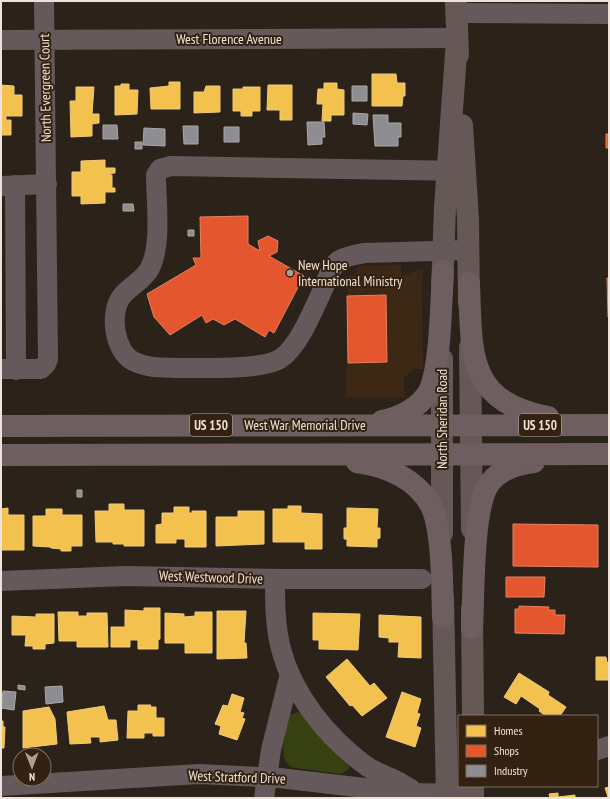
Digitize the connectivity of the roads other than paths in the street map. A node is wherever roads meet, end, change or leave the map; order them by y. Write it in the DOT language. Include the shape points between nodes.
graph roads {
  1 [pos="44,1"];
  2 [pos="456,7"];
  3 [pos="609,14"];
  4 [pos="457,39"];
  5 [pos="1,40"];
  6 [pos="44,40"];
  7 [pos="456,171"];
  8 [pos="47,180"];
  9 [pos="8,185"];
  10 [pos="469,250"];
  11 [pos="443,260"];
  12 [pos="469,283"];
  13 [pos="9,370"];
  14 [pos="609,422"];
  15 [pos="441,425"];
  16 [pos="470,425"];
  17 [pos="609,425"];
  18 [pos="1,426"];
  19 [pos="301,426"];
  20 [pos="441,454"];
  21 [pos="471,454"];
  22 [pos="609,454"];
  23 [pos="1,455"];
  24 [pos="240,455"];
  25 [pos="609,457"];
  26 [pos="275,579"];
  27 [pos="422,579"];
  28 [pos="1,582"];
  29 [pos="443,617"];
  30 [pos="472,628"];
  31 [pos="290,674"];
  32 [pos="473,715"];
  33 [pos="609,746"];
  34 [pos="598,750"];
  35 [pos="452,757"];
  36 [pos="267,776"];
  37 [pos="1,786"];
  38 [pos="57,790"];
  39 [pos="473,793"];
  40 [pos="423,796"];
  41 [pos="446,796"];
  42 [pos="264,798"];
  1 -- 6 [label="street, North Evergreen Court"];
  2 -- 3 [label="street"];
  2 -- 4 [label="main road, North Sheridan Road"];
  4 -- 6 [label="street, West Florence Avenue"];
  4 -- 7 [label="main road, North Sheridan Road"];
  5 -- 6 [label="street, West Florence Avenue"];
  6 -- 8 [label="street, North Evergreen Court"];
  7 -- 10 [label="main road, North Sheridan Road"];
  7 -- 11 [label="main road, North Sheridan Road"];
  7 -- 11 [label="street" via="171,166 160,169 156,175 156,252 150,269 122,296 115,312 114,330 132,361 151,367 263,365 280,359 294,345 314,309 331,270 338,261 364,253"];
  8 -- 9 [label="street"];
  8 -- 13 [label="street, North Evergreen Court" via="48,358 41,369"];
  9 -- 13 [label="street"];
  10 -- 11 [label="street"];
  10 -- 12 [label="main road, North Sheridan Road"];
  11 -- 15 [label="main road, North Sheridan Road"];
  11 -- 19 [label="highway" via="434,372 429,390 420,403 407,412 374,422"];
  12 -- 14 [label="highway" via="474,360 480,375 493,392 509,405 531,413 556,418"];
  12 -- 16 [label="main road, North Sheridan Road"];
  15 -- 16 [label="highway, West War Memorial Drive / US 150"];
  15 -- 19 [label="highway, West War Memorial Drive / US 150"];
  15 -- 20 [label="main road, North Sheridan Road"];
  16 -- 17 [label="highway, West War Memorial Drive / US 150"];
  16 -- 21 [label="main road, North Sheridan Road"];
  18 -- 19 [label="highway, West War Memorial Drive / US 150"];
  20 -- 21 [label="highway, West War Memorial Drive / US 150"];
  20 -- 24 [label="highway, West War Memorial Drive / US 150"];
  20 -- 29 [label="main road, North Sheridan Road"];
  21 -- 22 [label="highway, West War Memorial Drive / US 150"];
  21 -- 30 [label="main road, North Sheridan Road"];
  23 -- 24 [label="highway, West War Memorial Drive / US 150"];
  24 -- 29 [label="highway" via="362,463 395,473 413,484 429,503 436,524"];
  25 -- 30 [label="highway" via="518,465 505,470 489,484 481,501 479,516"];
  26 -- 27 [label="street, West Westwood Drive"];
  26 -- 28 [label="street, West Westwood Drive" via="126,576"];
  26 -- 31 [label="street" via="277,630"];
  29 -- 35 [label="main road, North Sheridan Road"];
  30 -- 32 [label="main road, North Sheridan Road"];
  31 -- 36 [label="street"];
  31 -- 40 [label="street" via="309,708 348,752 372,770"];
  33 -- 34 [label="street"];
  35 -- 41 [label="main road, North Sheridan Road"];
  36 -- 38 [label="street, West Stratford Drive" via="185,774"];
  36 -- 40 [label="street, West Stratford Drive"];
  36 -- 42 [label="street"];
  37 -- 38 [label="street, West Stratford Drive"];
  39 -- 41 [label="street, West Stratford Drive"];
  40 -- 41 [label="street, West Stratford Drive"];
}
